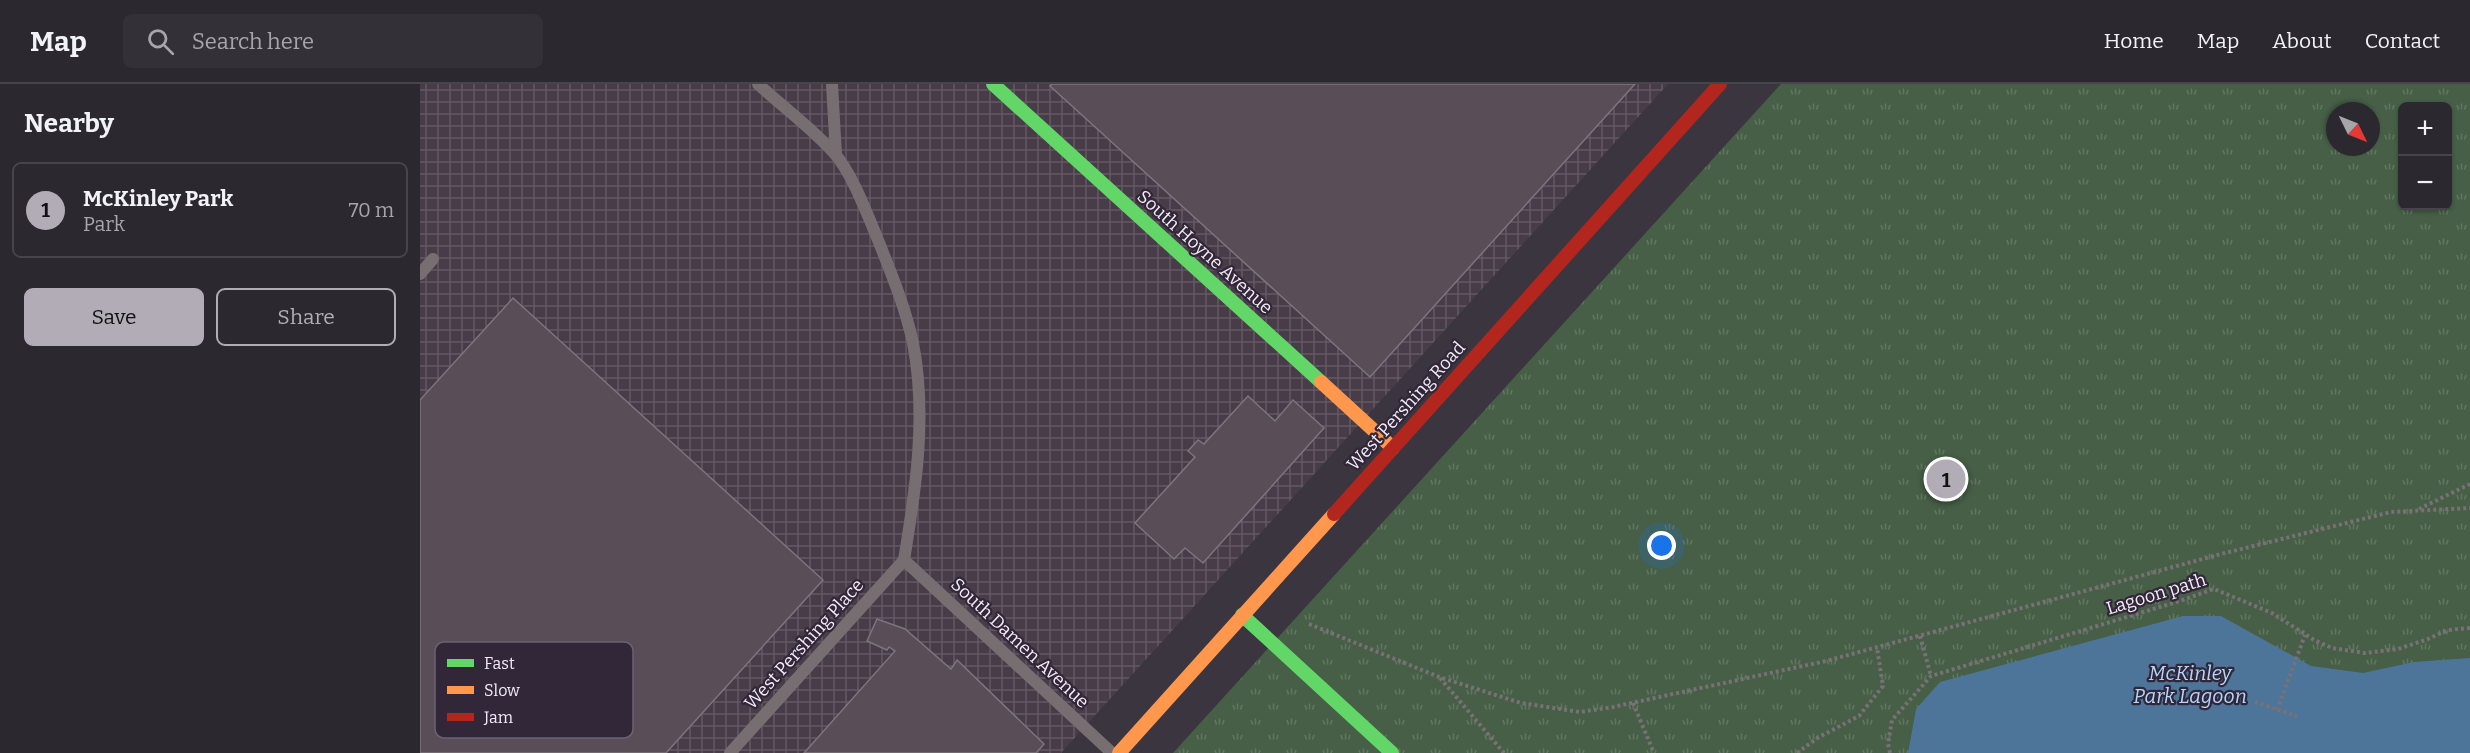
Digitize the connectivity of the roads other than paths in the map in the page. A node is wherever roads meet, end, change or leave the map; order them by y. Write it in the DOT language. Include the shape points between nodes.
graph roads {
  1 [pos="758,84"];
  2 [pos="832,84"];
  3 [pos="993,84"];
  4 [pos="1720,84"];
  5 [pos="836,155"];
  6 [pos="434,259"];
  7 [pos="420,274"];
  8 [pos="1393,448"];
  9 [pos="904,560"];
  10 [pos="1242,615"];
  11 [pos="730,753"];
  12 [pos="1112,753"];
  13 [pos="1119,753"];
  14 [pos="1392,753"];
  1 -- 5 [label="lane"];
  2 -- 5 [label="lane"];
  3 -- 8 [label="main road, South Hoyne Avenue"];
  4 -- 8 [label="main road, West Pershing Road"];
  5 -- 9 [label="lane" via="870,220 913,343 919,446"];
  6 -- 7 [label="lane"];
  8 -- 10 [label="main road, West Pershing Road"];
  9 -- 11 [label="lane, West Pershing Place"];
  9 -- 12 [label="lane, South Damen Avenue"];
  10 -- 13 [label="main road, West Pershing Road"];
  10 -- 14 [label="main road"];
}
